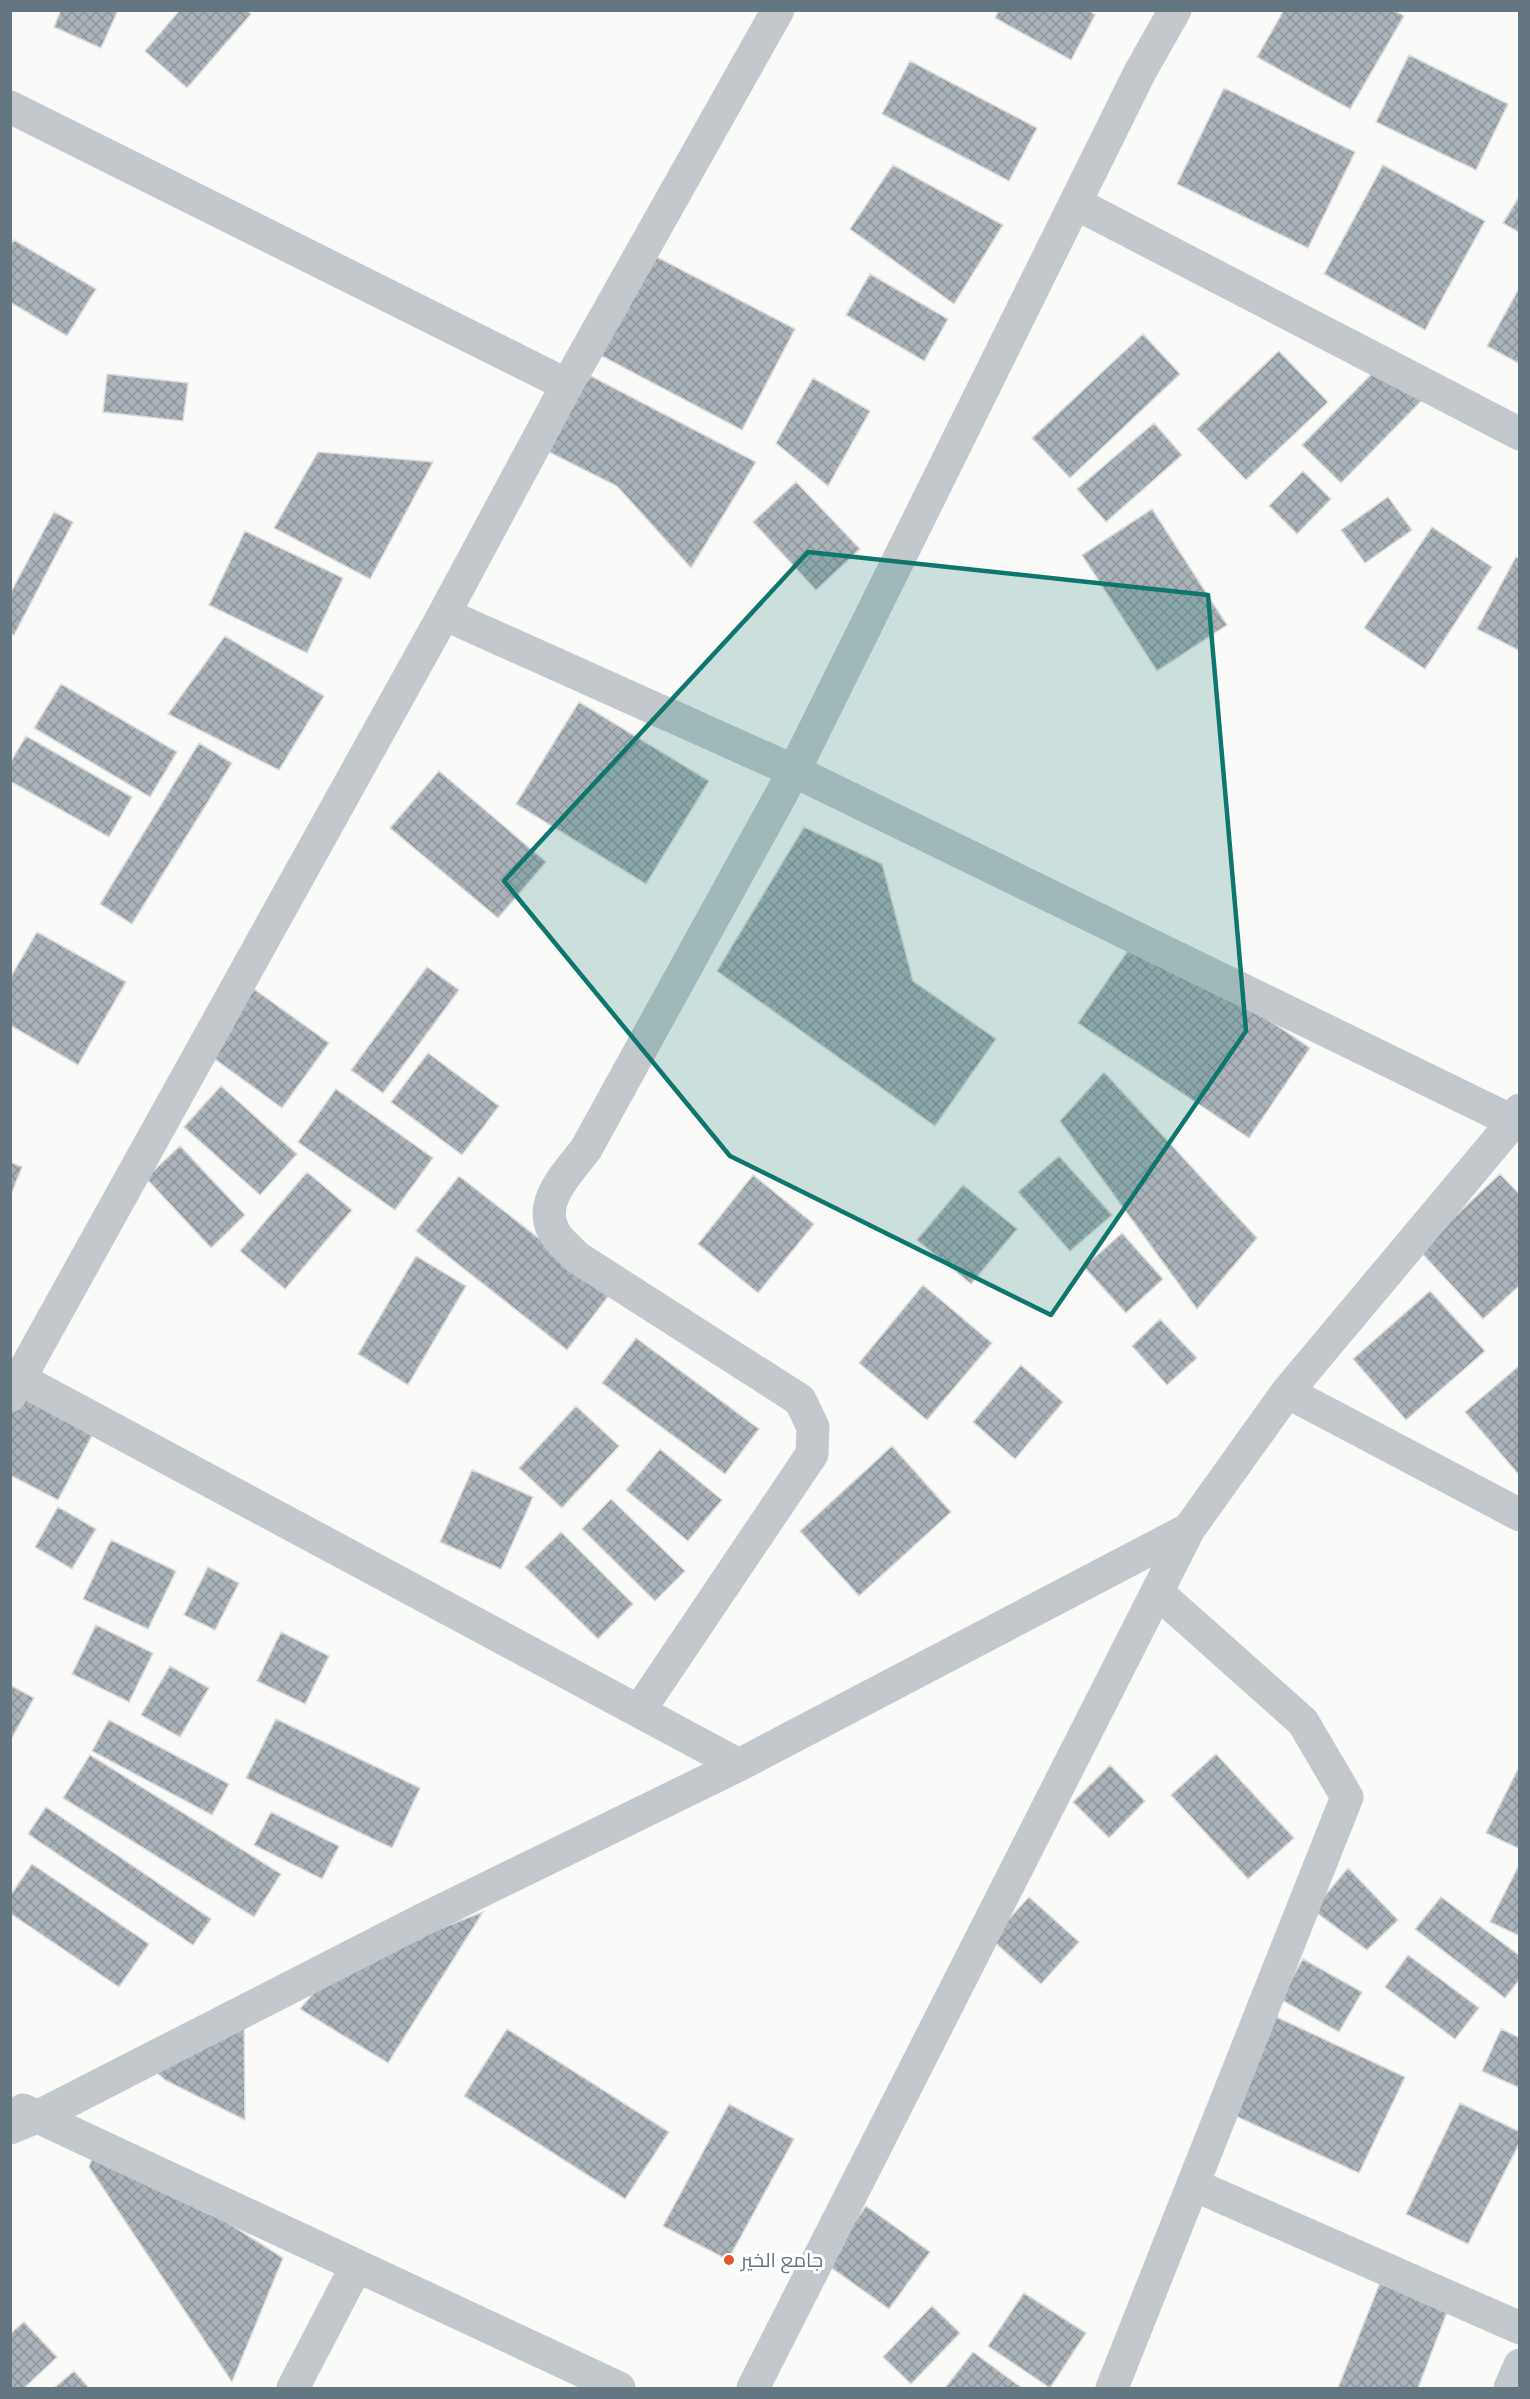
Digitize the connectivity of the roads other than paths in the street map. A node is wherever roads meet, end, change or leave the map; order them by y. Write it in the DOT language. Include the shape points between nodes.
graph roads {
  1 [pos="778,10"];
  2 [pos="1175,10"];
  3 [pos="10,107"];
  4 [pos="1075,203"];
  5 [pos="567,385"];
  6 [pos="1520,434"];
  7 [pos="444,614"];
  8 [pos="794,771"];
  9 [pos="1517,1119"];
  10 [pos="15,1388"];
  11 [pos="1287,1392"];
  12 [pos="1520,1515"];
  13 [pos="1189,1529"];
  14 [pos="1157,1592"];
  15 [pos="639,1711"];
  16 [pos="739,1765"];
  17 [pos="19,2116"];
  18 [pos="1194,2186"];
  19 [pos="356,2267"];
  20 [pos="1520,2328"];
  21 [pos="1520,2365"];
  22 [pos="293,2388"];
  23 [pos="619,2388"];
  24 [pos="753,2388"];
  25 [pos="1112,2388"];
  26 [pos="1510,2388"];
  1 -- 5 [label="street"];
  2 -- 4 [label="street"];
  3 -- 5 [label="street"];
  4 -- 6 [label="street"];
  4 -- 8 [label="street"];
  5 -- 7 [label="street"];
  7 -- 8 [label="street"];
  7 -- 10 [label="street"];
  8 -- 9 [label="street"];
  8 -- 15 [label="street" via="586,1149 553,1194 548,1214 557,1237 578,1258 800,1400 813,1427 812,1454"];
  9 -- 11 [label="street"];
  10 -- 15 [label="street"];
  11 -- 12 [label="street"];
  11 -- 13 [label="street"];
  13 -- 14 [label="street"];
  13 -- 16 [label="street"];
  14 -- 18 [label="street" via="1304,1722 1347,1797"];
  14 -- 24 [label="street"];
  15 -- 16 [label="street"];
  16 -- 17 [label="street"];
  17 -- 19 [label="street"];
  18 -- 20 [label="street"];
  18 -- 25 [label="street"];
  19 -- 22 [label="street"];
  19 -- 23 [label="street"];
  21 -- 26 [label="street"];
}
